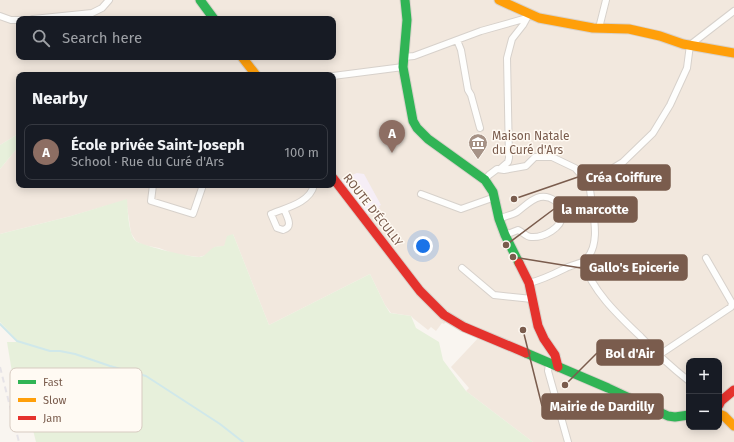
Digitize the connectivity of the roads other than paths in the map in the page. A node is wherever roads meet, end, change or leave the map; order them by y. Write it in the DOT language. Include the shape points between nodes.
graph roads {
  1 [pos="109,0"];
  2 [pos="200,0"];
  3 [pos="405,0"];
  4 [pos="499,0"];
  5 [pos="606,0"];
  6 [pos="734,11"];
  7 [pos="0,16"];
  8 [pos="58,16"];
  9 [pos="212,16"];
  10 [pos="528,16"];
  11 [pos="16,20"];
  12 [pos="599,28"];
  13 [pos="457,40"];
  14 [pos="690,45"];
  15 [pos="734,53"];
  16 [pos="404,57"];
  17 [pos="244,60"];
  18 [pos="403,67"];
  19 [pos="254,72"];
  20 [pos="336,76"];
  21 [pos="480,128"];
  22 [pos="500,169"];
  23 [pos="585,179"];
  24 [pos="485,180"];
  25 [pos="336,182"];
  26 [pos="153,188"];
  27 [pos="202,188"];
  28 [pos="313,188"];
  29 [pos="421,194"];
  30 [pos="495,197"];
  31 [pos="284,209"];
  32 [pos="500,218"];
  33 [pos="505,235"];
  34 [pos="706,258"];
  35 [pos="583,262"];
  36 [pos="462,268"];
  37 [pos="529,283"];
  38 [pos="532,299"];
  39 [pos="659,355"];
  40 [pos="553,366"];
  41 [pos="686,378"];
  42 [pos="734,388"];
  43 [pos="722,396"];
  44 [pos="722,401"];
  45 [pos="686,415"];
  46 [pos="722,415"];
  47 [pos="734,426"];
  48 [pos="568,442"];
  1 -- 8 [label="street" via="102,8 92,12"];
  2 -- 9 [label="street"];
  3 -- 16 [label="street" via="407,20"];
  4 -- 10 [label="street"];
  5 -- 12 [label="street"];
  6 -- 14 [label="street"];
  7 -- 11 [label="street"];
  10 -- 12 [label="street"];
  10 -- 13 [label="street"];
  10 -- 22 [label="street" via="512,39 507,58 509,158"];
  12 -- 14 [label="street" via="629,29"];
  13 -- 16 [label="street" via="414,56"];
  13 -- 21 [label="street" via="462,50 468,90"];
  14 -- 15 [label="street"];
  14 -- 35 [label="street" via="687,68 670,105 653,133 623,162 591,186 596,233 594,244"];
  16 -- 18 [label="street"];
  17 -- 19 [label="street"];
  18 -- 20 [label="street"];
  18 -- 24 [label="street" via="411,115 417,128 428,139"];
  22 -- 23 [label="street" via="526,166 535,157 552,157 575,168"];
  22 -- 24 [label="street" via="492,172"];
  24 -- 30 [label="street"];
  25 -- 40 [label="street, ROUTE D'ÉCULLY" via="438,313"];
  26 -- 27 [label="street" via="151,201 193,214"];
  28 -- 31 [label="street" via="304,199"];
  29 -- 30 [label="street" via="462,209"];
  30 -- 32 [label="street"];
  32 -- 33 [label="street"];
  32 -- 33 [label="street" via="516,212 540,197 555,201 561,208 558,225 550,232 538,237 529,237 518,230"];
  33 -- 37 [label="street"];
  34 -- 39 [label="street" via="732,302 731,307"];
  35 -- 37 [label="street"];
  35 -- 39 [label="street" via="587,274 610,306"];
  36 -- 38 [label="street" via="494,295"];
  37 -- 38 [label="street"];
  38 -- 40 [label="street" via="538,326 555,355"];
  39 -- 41 [label="street"];
  40 -- 45 [label="street" via="668,416"];
  40 -- 48 [label="street" via="548,371"];
  42 -- 43 [label="street"];
  42 -- 44 [label="street"];
  46 -- 47 [label="street"];
}
